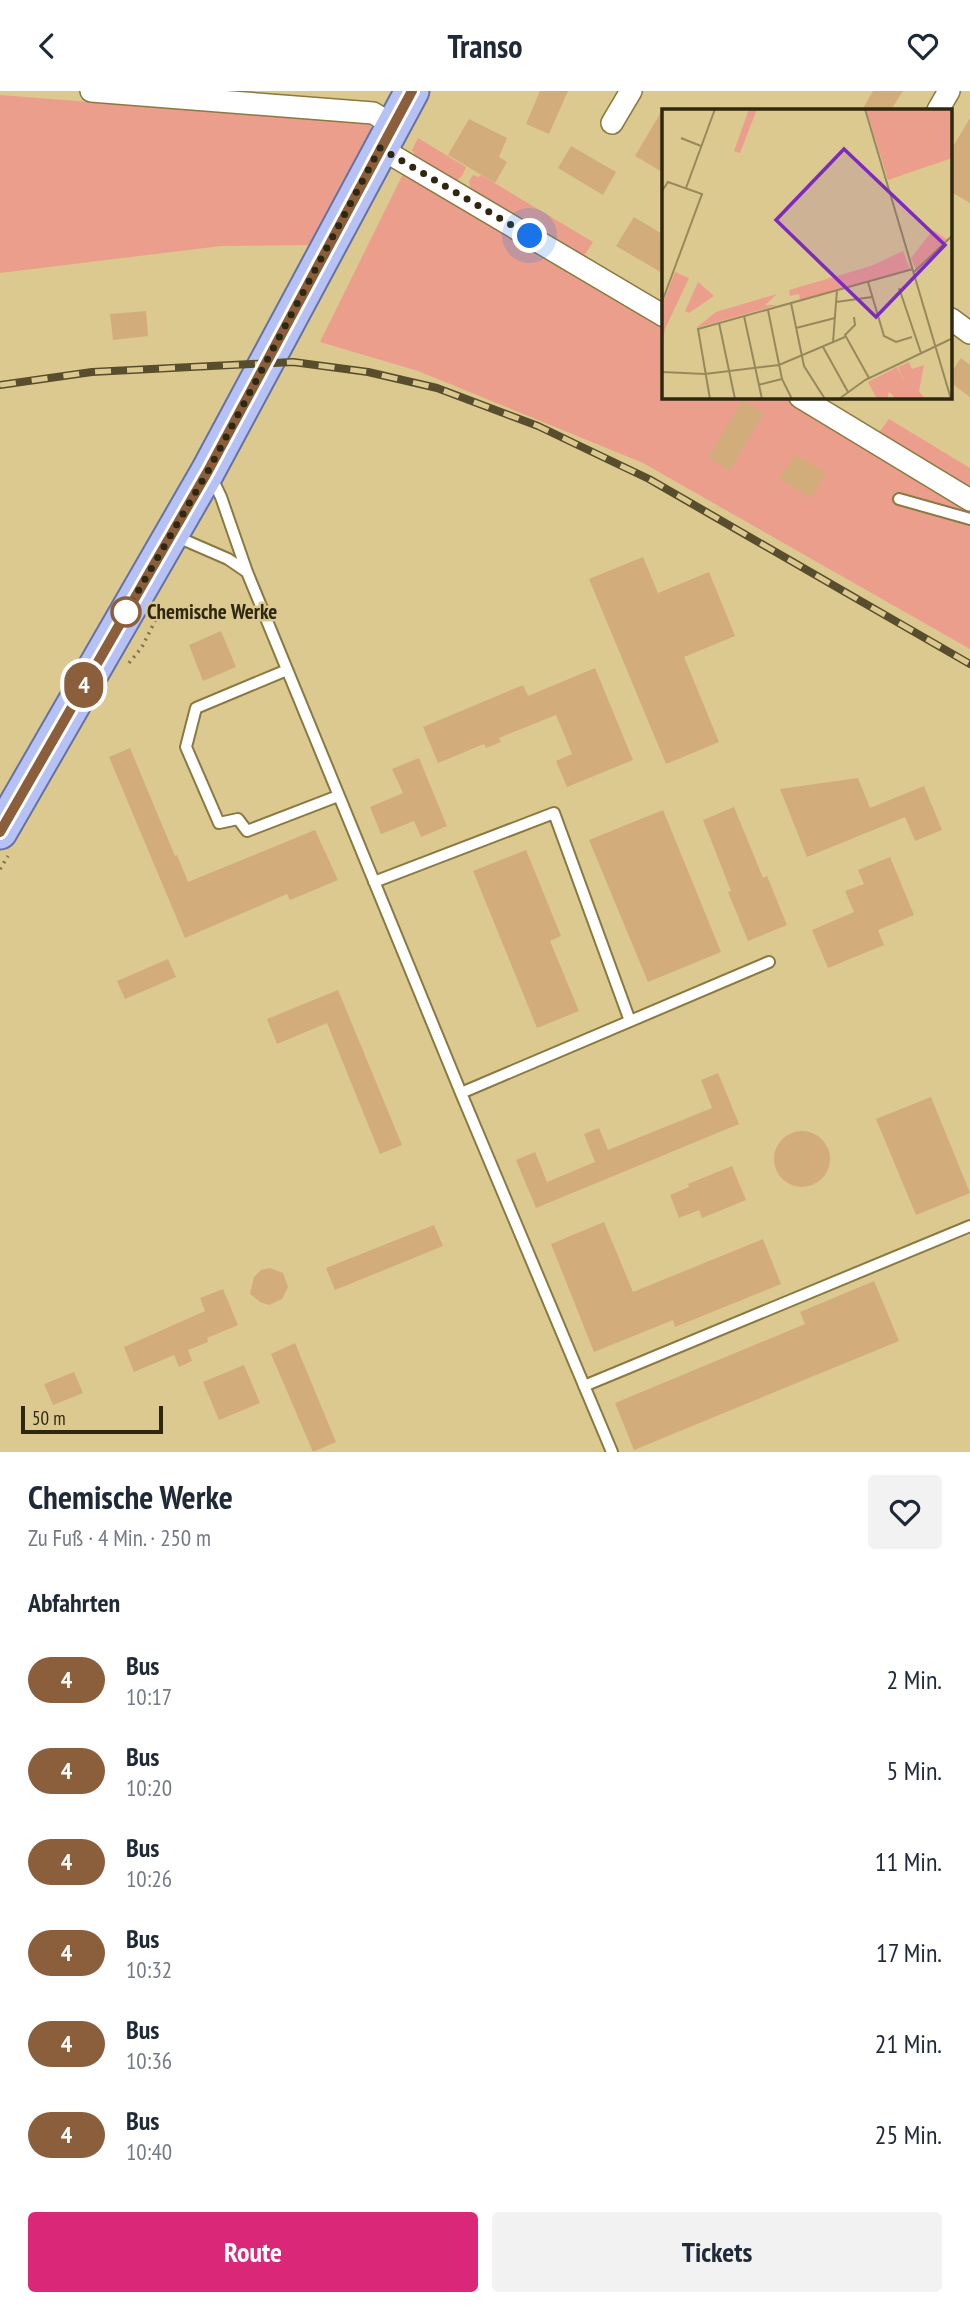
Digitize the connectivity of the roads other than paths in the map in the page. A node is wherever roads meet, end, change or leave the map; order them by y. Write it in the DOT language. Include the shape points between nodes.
graph roads {
  1 [pos="91,91"];
  2 [pos="412,91"];
  3 [pos="631,91"];
  4 [pos="950,91"];
  5 [pos="939,109"];
  6 [pos="612,123"];
  7 [pos="386,137"];
  8 [pos="662,315"];
  9 [pos="953,320"];
  10 [pos="970,333"];
  11 [pos="803,399"];
  12 [pos="208,471"];
  13 [pos="899,499"];
  14 [pos="970,500"];
  15 [pos="970,519"];
  16 [pos="172,534"];
  17 [pos="247,572"];
  18 [pos="287,670"];
  19 [pos="338,796"];
  20 [pos="0,832"];
  21 [pos="374,882"];
  22 [pos="769,962"];
  23 [pos="630,1021"];
  24 [pos="461,1093"];
  25 [pos="970,1226"];
  26 [pos="584,1386"];
  27 [pos="612,1452"];
  1 -- 7 [label="street" via="373,113"];
  2 -- 7 [label="main road"];
  3 -- 6 [label="street"];
  4 -- 5 [label="street"];
  7 -- 8 [label="street"];
  7 -- 12 [label="main road"];
  9 -- 10 [label="street"];
  11 -- 14 [label="street"];
  12 -- 16 [label="main road"];
  12 -- 17 [label="lane"];
  13 -- 15 [label="lane"];
  16 -- 17 [label="lane"];
  16 -- 20 [label="main road"];
  17 -- 18 [label="lane"];
  18 -- 19 [label="lane"];
  18 -- 19 [label="lane" via="196,708 186,747 219,823 238,819 247,831"];
  19 -- 21 [label="lane"];
  21 -- 23 [label="lane" via="554,813"];
  21 -- 24 [label="lane"];
  22 -- 23 [label="lane"];
  23 -- 24 [label="lane"];
  24 -- 26 [label="lane"];
  25 -- 26 [label="lane"];
  26 -- 27 [label="lane"];
}
